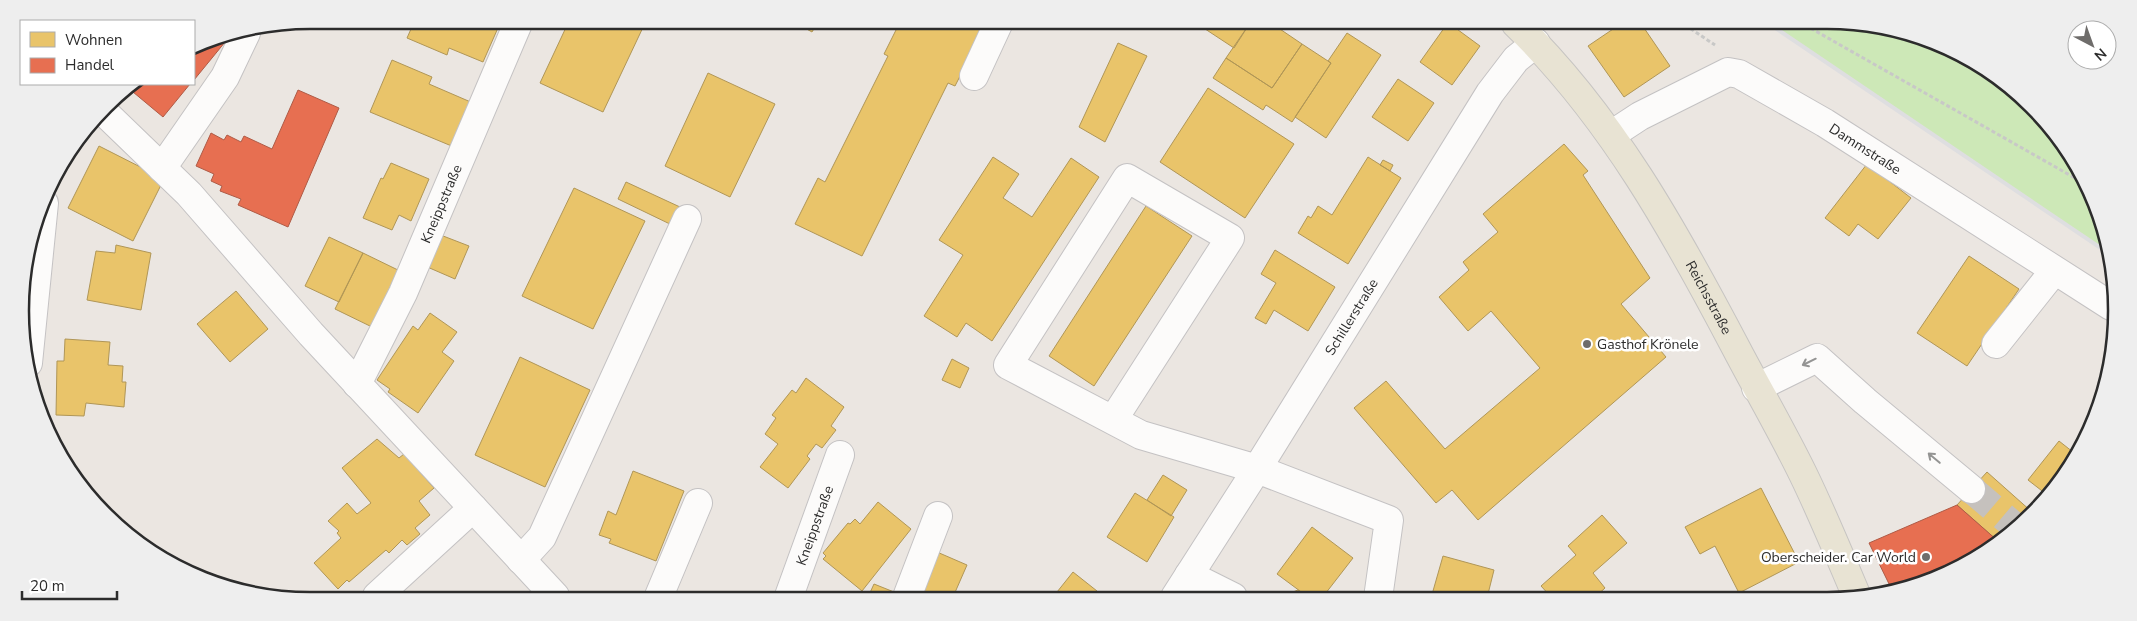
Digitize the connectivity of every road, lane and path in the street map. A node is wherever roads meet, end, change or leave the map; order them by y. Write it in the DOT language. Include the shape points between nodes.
graph roads {
  1 [pos="516,29"];
  2 [pos="996,29"];
  3 [pos="1521,29"];
  4 [pos="1812,29"];
  5 [pos="244,37"];
  6 [pos="1536,43"];
  7 [pos="974,76"];
  8 [pos="107,115"];
  9 [pos="1611,135"];
  10 [pos="162,168"];
  11 [pos="2075,178"];
  12 [pos="687,219"];
  13 [pos="42,227"];
  14 [pos="2054,271"];
  15 [pos="2108,304"];
  16 [pos="30,340"];
  17 [pos="1996,344"];
  18 [pos="357,384"];
  19 [pos="1756,388"];
  20 [pos="1112,420"];
  21 [pos="840,455"];
  22 [pos="1257,469"];
  23 [pos="1971,489"];
  24 [pos="698,503"];
  25 [pos="473,508"];
  26 [pos="938,516"];
  27 [pos="521,560"];
  28 [pos="1182,586"];
  29 [pos="1855,591"];
  30 [pos="381,592"];
  31 [pos="550,592"];
  32 [pos="661,592"];
  33 [pos="790,592"];
  34 [pos="909,592"];
  35 [pos="1210,592"];
  36 [pos="1379,592"];
  1 -- 18 [label="street, Kneippstraße" via="403,293"];
  2 -- 7 [label="street"];
  3 -- 6 [label="main road, Reichsstraße"];
  4 -- 11 [label="path"];
  5 -- 10 [label="street" via="224,77"];
  6 -- 9 [label="main road, Reichsstraße"];
  6 -- 22 [label="street, Schillerstraße" via="1516,59 1490,92"];
  8 -- 10 [label="street"];
  9 -- 14 [label="street, Dammstraße" via="1640,116 1728,72 1739,74 1825,123"];
  9 -- 19 [label="main road, Reichsstraße" via="1636,170 1696,272"];
  10 -- 18 [label="street" via="189,194"];
  12 -- 27 [label="street" via="542,537"];
  13 -- 16 [label="street"];
  14 -- 15 [label="street, Dammstraße"];
  14 -- 17 [label="street"];
  18 -- 25 [label="street"];
  23 -- 19 [label="street, one-way" via="1817,358"];
  19 -- 29 [label="main road, Reichsstraße" via="1803,474"];
  20 -- 20 [label="street" via="1230,238 1127,178 1008,365"];
  20 -- 22 [label="street" via="1142,435"];
  21 -- 33 [label="street, Kneippstraße"];
  22 -- 28 [label="street, Schillerstraße"];
  22 -- 36 [label="street" via="1389,520"];
  24 -- 32 [label="street"];
  25 -- 27 [label="street"];
  25 -- 30 [label="street"];
  26 -- 34 [label="street"];
  27 -- 31 [label="street"];
  28 -- 35 [label="street"];
}
